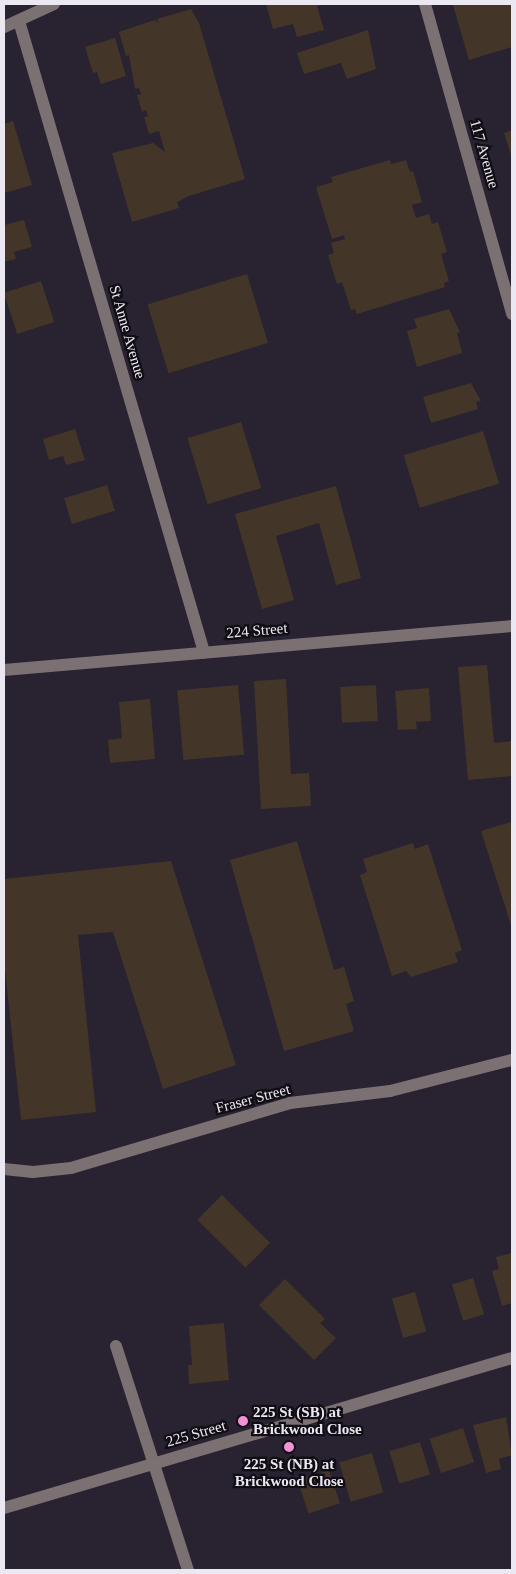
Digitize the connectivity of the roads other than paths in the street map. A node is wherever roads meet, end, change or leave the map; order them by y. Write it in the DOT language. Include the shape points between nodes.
graph roads {
  1 [pos="54,4"];
  2 [pos="425,4"];
  3 [pos="19,21"];
  4 [pos="4,27"];
  5 [pos="512,314"];
  6 [pos="512,626"];
  7 [pos="204,652"];
  8 [pos="4,670"];
  9 [pos="512,1060"];
  10 [pos="4,1169"];
  11 [pos="116,1346"];
  12 [pos="512,1358"];
  13 [pos="152,1464"];
  14 [pos="4,1508"];
  15 [pos="188,1570"];
  1 -- 3 [label="street"];
  2 -- 5 [label="street, 117 Avenue"];
  3 -- 4 [label="street"];
  3 -- 7 [label="street, St Anne Avenue"];
  6 -- 7 [label="street, 224 Street"];
  7 -- 8 [label="street, 224 Street"];
  9 -- 10 [label="street, Fraser Street" via="390,1091 290,1103 72,1168 33,1172"];
  11 -- 13 [label="street"];
  12 -- 13 [label="street, 225 Street"];
  13 -- 14 [label="street, 225 Street"];
  13 -- 15 [label="street"];
}
